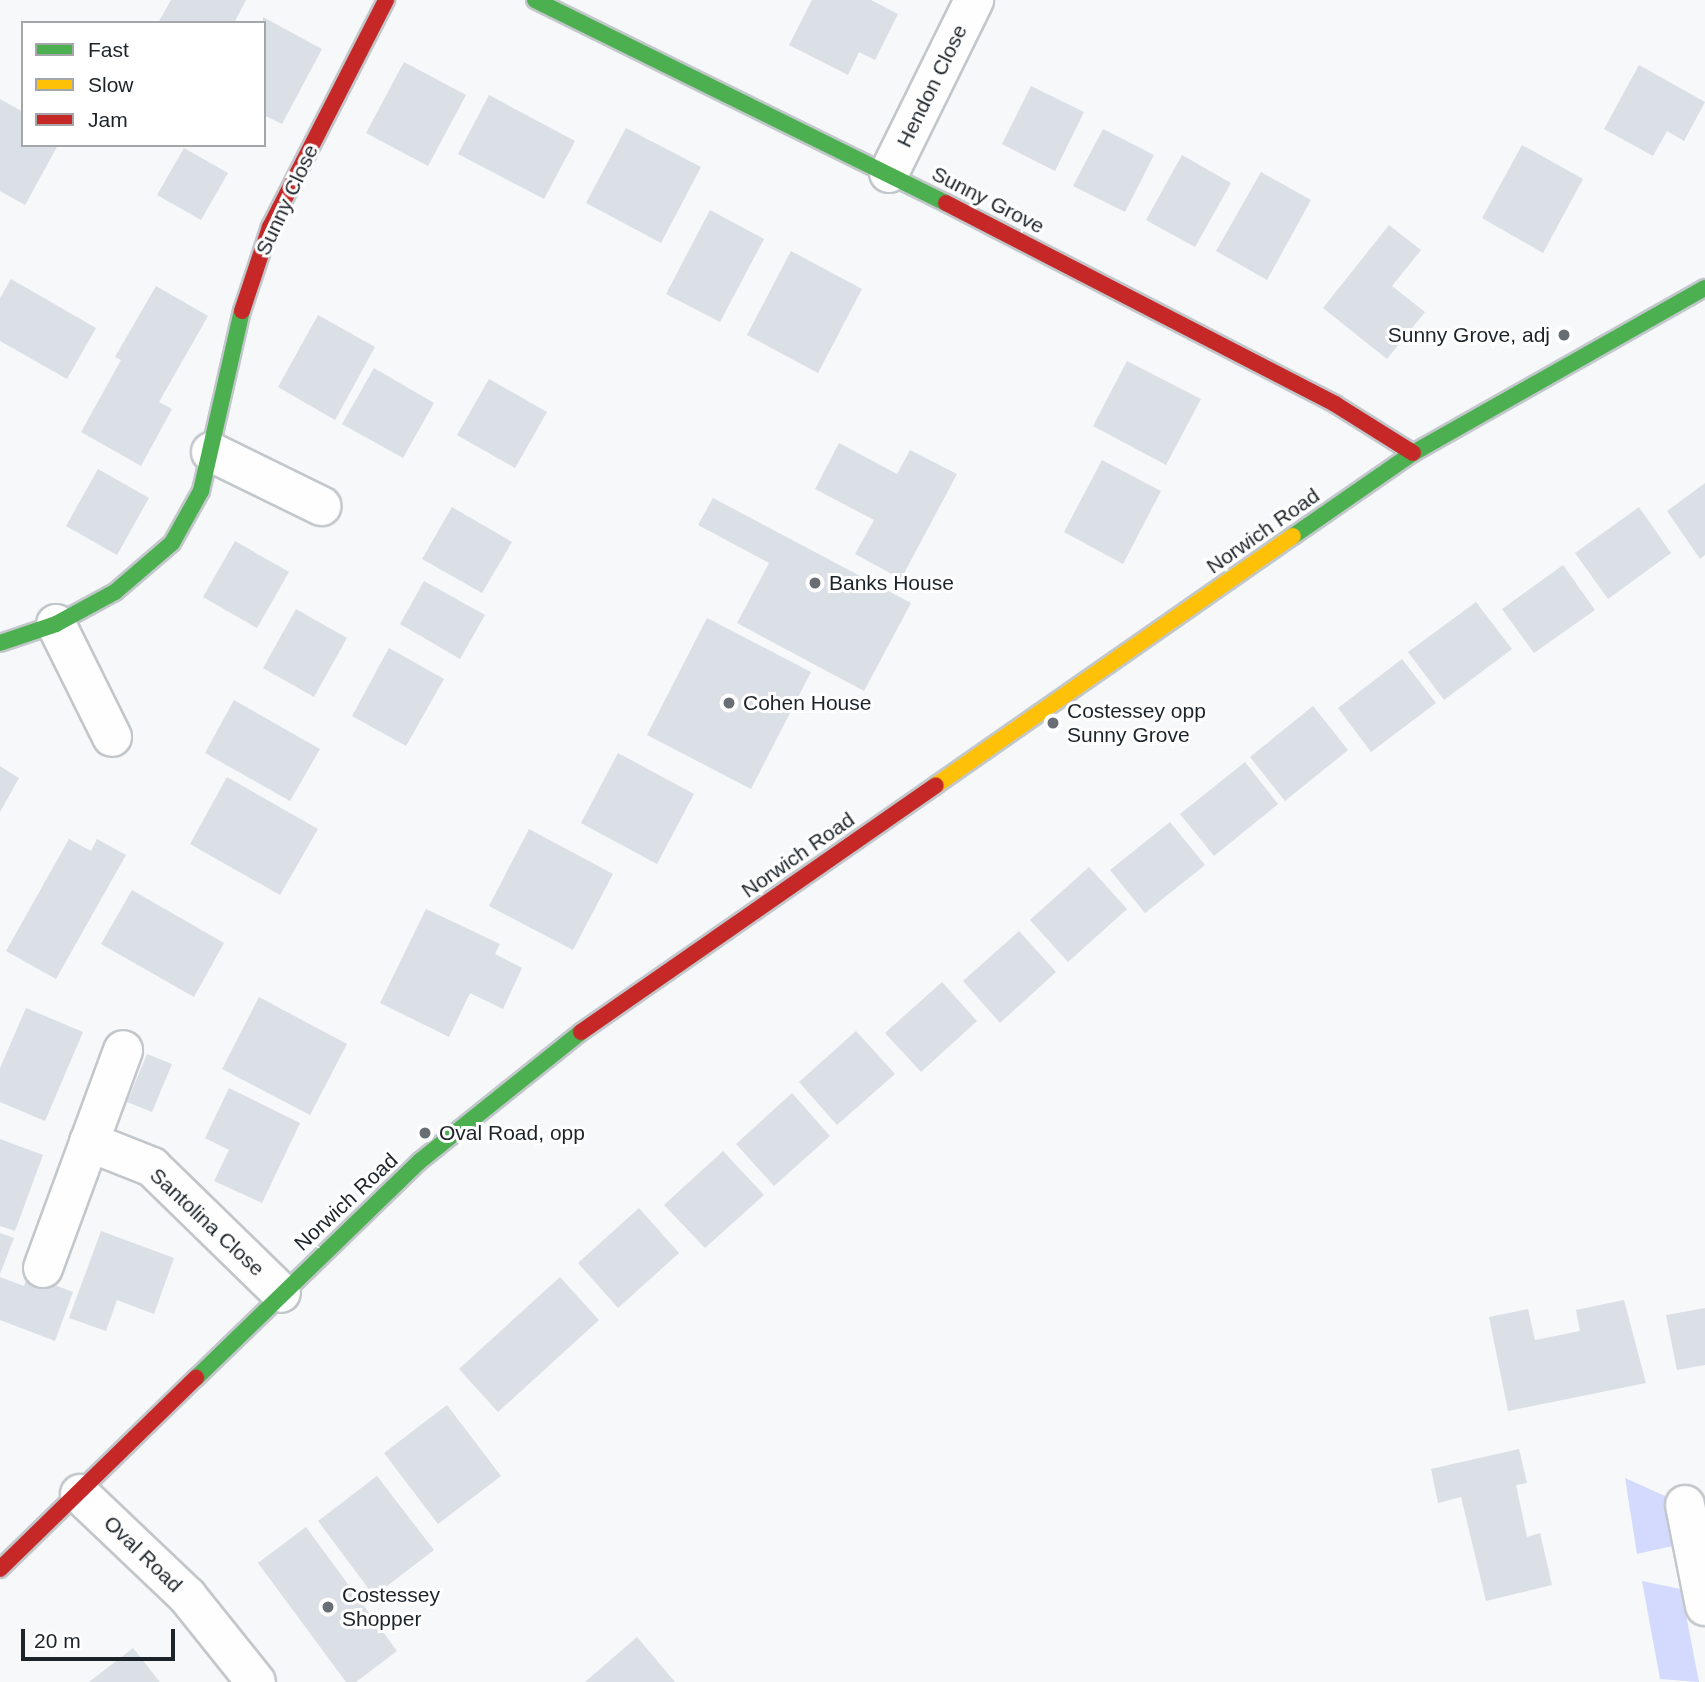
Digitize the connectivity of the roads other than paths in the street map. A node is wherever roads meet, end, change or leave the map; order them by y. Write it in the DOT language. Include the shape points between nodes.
graph roads {
  1 [pos="386,0"];
  2 [pos="535,0"];
  3 [pos="974,0"];
  4 [pos="889,173"];
  5 [pos="1705,288"];
  6 [pos="211,452"];
  7 [pos="1413,453"];
  8 [pos="321,506"];
  9 [pos="56,624"];
  10 [pos="0,643"];
  11 [pos="112,737"];
  12 [pos="123,1050"];
  13 [pos="89,1142"];
  14 [pos="43,1268"];
  15 [pos="281,1293"];
  16 [pos="80,1494"];
  17 [pos="1685,1505"];
  18 [pos="0,1569"];
  19 [pos="1705,1606"];
  20 [pos="256,1682"];
  1 -- 6 [label="street, Sunny Close" via="270,227 234,336"];
  2 -- 4 [label="street, Sunny Grove"];
  3 -- 4 [label="street, Hendon Close"];
  4 -- 7 [label="street, Sunny Grove" via="1335,404"];
  5 -- 7 [label="street, Norwich Road"];
  6 -- 8 [label="street"];
  6 -- 9 [label="street, Sunny Close" via="201,491 172,543 115,592"];
  7 -- 15 [label="street, Norwich Road" via="567,1042 420,1161"];
  9 -- 10 [label="street, Sunny Close"];
  9 -- 11 [label="street"];
  12 -- 13 [label="street"];
  13 -- 14 [label="street"];
  13 -- 15 [label="street, Santolina Close" via="152,1167"];
  15 -- 16 [label="street, Norwich Road"];
  16 -- 18 [label="street, Norwich Road"];
  16 -- 20 [label="street, Oval Road" via="187,1596"];
  17 -- 19 [label="street"];
}
